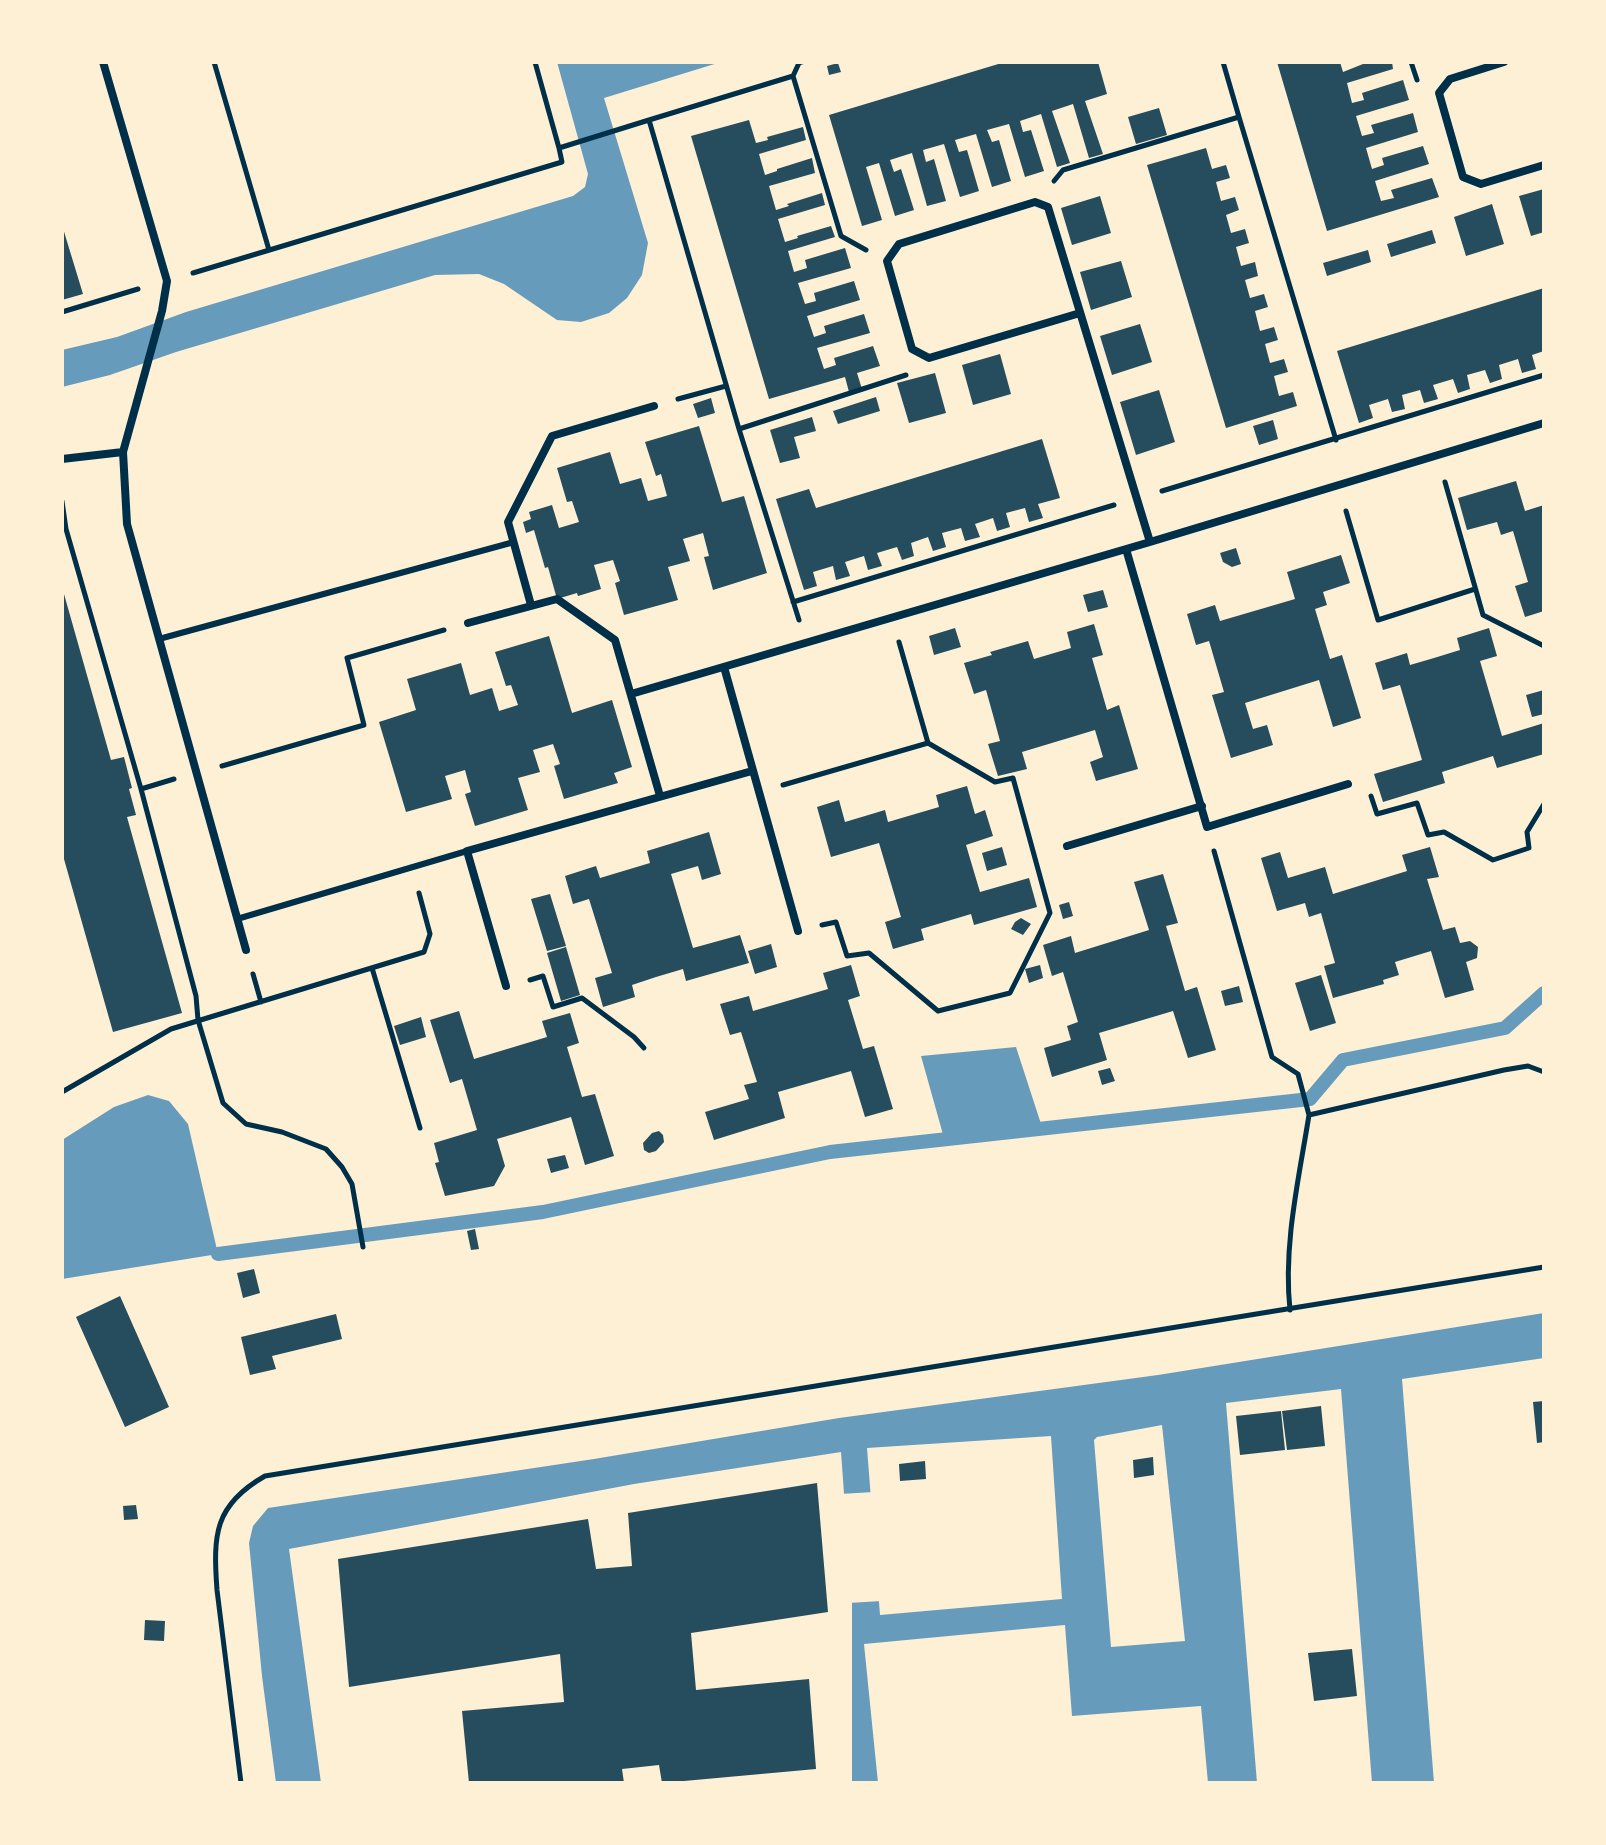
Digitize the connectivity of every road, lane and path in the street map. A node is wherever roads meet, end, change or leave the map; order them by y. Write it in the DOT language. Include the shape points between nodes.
graph roads {
  1 [pos="103,62"];
  2 [pos="214,62"];
  3 [pos="535,62"];
  4 [pos="802,62"];
  5 [pos="1223,62"];
  6 [pos="1504,62"];
  7 [pos="793,76"];
  8 [pos="1239,117"];
  9 [pos="649,120"];
  10 [pos="559,148"];
  11 [pos="1544,165"];
  12 [pos="1035,202"];
  13 [pos="269,250"];
  14 [pos="887,261"];
  15 [pos="167,281"];
  16 [pos="62,312"];
  17 [pos="1080,313"];
  18 [pos="929,358"];
  19 [pos="1544,375"];
  20 [pos="726,386"];
  21 [pos="654,406"];
  22 [pos="1544,423"];
  23 [pos="739,429"];
  24 [pos="1336,440"];
  25 [pos="123,452"];
  26 [pos="1437,455"];
  27 [pos="62,459"];
  28 [pos="1338,485"];
  29 [pos="1137,498"];
  30 [pos="62,501"];
  31 [pos="514,542"];
  32 [pos="1150,542"];
  33 [pos="1126,549"];
  34 [pos="1475,589"];
  35 [pos="793,602"];
  36 [pos="531,605"];
  37 [pos="892,618"];
  38 [pos="468,623"];
  39 [pos="159,639"];
  40 [pos="807,643"];
  41 [pos="1544,646"];
  42 [pos="724,667"];
  43 [pos="631,694"];
  44 [pos="928,743"];
  45 [pos="752,771"];
  46 [pos="196,773"];
  47 [pos="1348,784"];
  48 [pos="141,789"];
  49 [pos="758,792"];
  50 [pos="660,796"];
  51 [pos="1544,804"];
  52 [pos="1202,806"];
  53 [pos="1207,827"];
  54 [pos="1067,846"];
  55 [pos="467,851"];
  56 [pos="421,865"];
  57 [pos="237,919"];
  58 [pos="798,931"];
  59 [pos="246,950"];
  60 [pos="372,968"];
  61 [pos="506,986"];
  62 [pos="198,1020"];
  63 [pos="644,1048"];
  64 [pos="1544,1072"];
  65 [pos="62,1092"];
  66 [pos="1309,1115"];
  67 [pos="420,1128"];
  68 [pos="362,1244"];
  69 [pos="1544,1267"];
  70 [pos="1290,1310"];
  71 [pos="241,1783"];
  1 -- 15 [label="street"];
  2 -- 13 [label="path"];
  3 -- 10 [label="path"];
  4 -- 7 [label="path"];
  5 -- 8 [label="path"];
  6 -- 11 [label="street" via="1450,79 1439,93 1463,177 1481,184"];
  7 -- 9 [label="path"];
  7 -- 14 [label="path" via="841,236"];
  8 -- 12 [label="path" via="1063,170"];
  8 -- 24 [label="path"];
  9 -- 10 [label="path"];
  9 -- 20 [label="path"];
  10 -- 13 [label="path" via="562,162"];
  12 -- 14 [label="street" via="899,244"];
  12 -- 17 [label="street" via="1048,207"];
  13 -- 15 [label="path"];
  14 -- 18 [label="street" via="912,349"];
  15 -- 16 [label="path"];
  15 -- 25 [label="street"];
  17 -- 18 [label="street"];
  17 -- 29 [label="street"];
  18 -- 23 [label="path" via="910,373"];
  19 -- 24 [label="path"];
  20 -- 21 [label="path"];
  20 -- 23 [label="path"];
  21 -- 31 [label="street" via="552,436 508,522"];
  22 -- 26 [label="street"];
  23 -- 35 [label="path"];
  24 -- 29 [label="path"];
  25 -- 27 [label="street"];
  25 -- 39 [label="street" via="127,524"];
  26 -- 28 [label="street"];
  26 -- 34 [label="path"];
  28 -- 32 [label="street"];
  28 -- 34 [label="path" via="1378,620"];
  29 -- 32 [label="street"];
  29 -- 35 [label="path"];
  30 -- 48 [label="path"];
  31 -- 36 [label="street"];
  31 -- 39 [label="lane"];
  32 -- 33 [label="street"];
  33 -- 37 [label="street"];
  33 -- 52 [label="street"];
  34 -- 41 [label="path" via="1483,615"];
  35 -- 40 [label="path"];
  36 -- 38 [label="street"];
  36 -- 43 [label="street" via="557,599 615,640"];
  37 -- 40 [label="street"];
  37 -- 44 [label="path"];
  38 -- 46 [label="path" via="347,658 364,725"];
  39 -- 46 [label="street"];
  40 -- 42 [label="street"];
  42 -- 43 [label="street"];
  42 -- 45 [label="street"];
  43 -- 50 [label="street"];
  44 -- 49 [label="path"];
  44 -- 58 [label="path" via="995,782 1013,778 1050,913 1010,993 938,1011 869,953 847,956 836,922"];
  45 -- 49 [label="street"];
  45 -- 50 [label="street"];
  46 -- 48 [label="path"];
  46 -- 57 [label="street"];
  47 -- 51 [label="path" via="1366,779 1377,814 1417,803 1428,835 1444,832 1493,860 1529,848 1527,832"];
  47 -- 53 [label="street"];
  48 -- 62 [label="path"];
  49 -- 58 [label="street"];
  50 -- 55 [label="street"];
  52 -- 53 [label="street"];
  52 -- 54 [label="street"];
  53 -- 66 [label="path" via="1272,1057 1298,1074"];
  55 -- 56 [label="lane"];
  55 -- 61 [label="street"];
  56 -- 57 [label="lane"];
  56 -- 60 [label="path" via="416,882 430,934 424,952"];
  57 -- 59 [label="street"];
  60 -- 62 [label="path"];
  60 -- 67 [label="path"];
  61 -- 63 [label="path" via="543,976 553,1007 582,998"];
  62 -- 65 [label="path" via="171,1029"];
  62 -- 68 [label="path" via="223,1103 246,1124 326,1149 342,1167 352,1184"];
  64 -- 66 [label="path" via="1528,1066 1504,1070"];
  66 -- 70 [label="path" via="1294,1212"];
  69 -- 70 [label="path"];
  70 -- 71 [label="path" via="265,1476 232,1502 217,1532 217,1590"];
}
